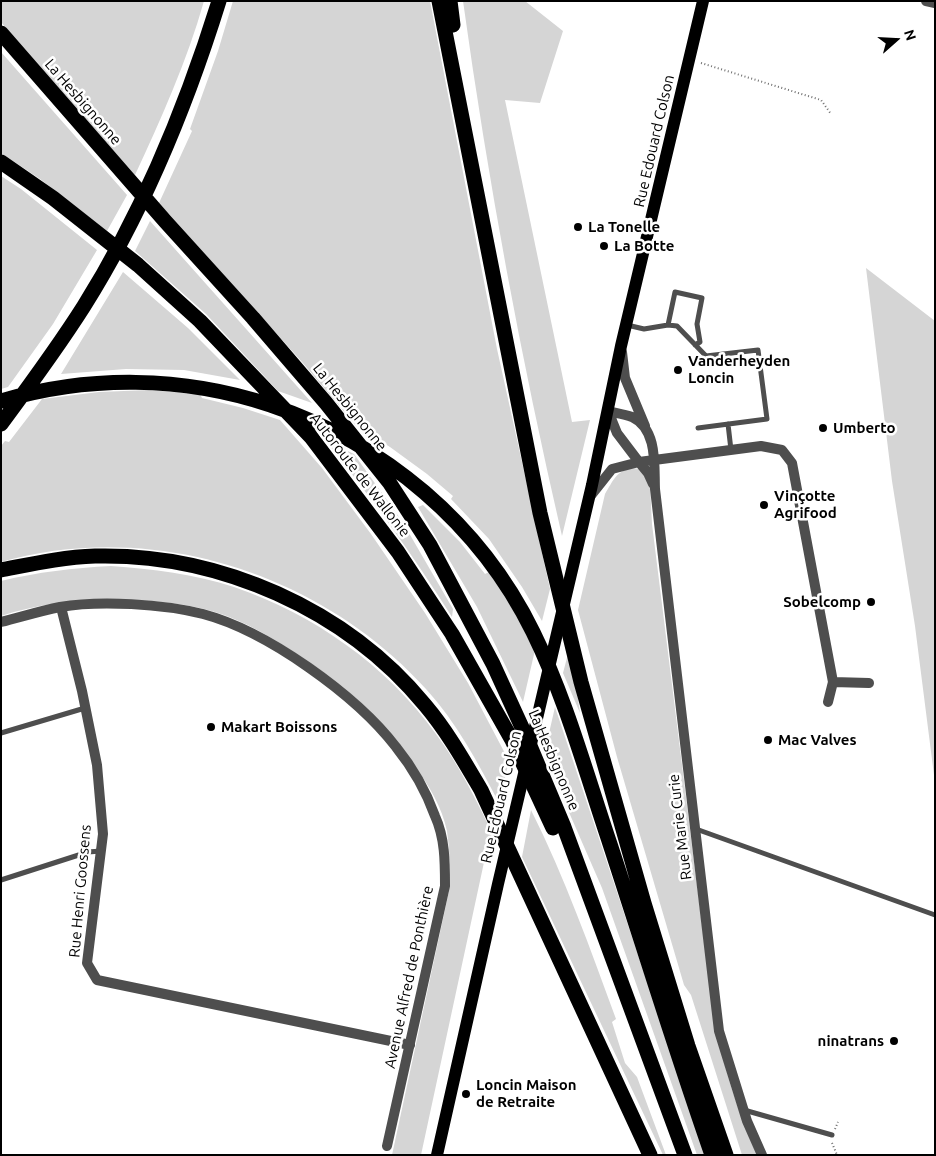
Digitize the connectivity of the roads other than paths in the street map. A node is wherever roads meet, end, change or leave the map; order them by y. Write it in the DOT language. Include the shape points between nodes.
graph roads {
  1 [pos="219,1"];
  2 [pos="439,1"];
  3 [pos="450,1"];
  4 [pos="703,1"];
  5 [pos="926,1"];
  6 [pos="935,3"];
  7 [pos="1,33"];
  8 [pos="1,162"];
  9 [pos="472,168"];
  10 [pos="627,325"];
  11 [pos="668,325"];
  12 [pos="695,345"];
  13 [pos="622,346"];
  14 [pos="1,401"];
  15 [pos="608,411"];
  16 [pos="1,424"];
  17 [pos="728,424"];
  18 [pos="698,428"];
  19 [pos="649,434"];
  20 [pos="731,450"];
  21 [pos="654,459"];
  22 [pos="639,462"];
  23 [pos="655,489"];
  24 [pos="588,498"];
  25 [pos="1,570"];
  26 [pos="61,607"];
  27 [pos="1,622"];
  28 [pos="834,682"];
  29 [pos="869,684"];
  30 [pos="828,702"];
  31 [pos="85,708"];
  32 [pos="1,733"];
  33 [pos="696,829"];
  34 [pos="101,851"];
  35 [pos="577,865"];
  36 [pos="1,880"];
  37 [pos="935,915"];
  38 [pos="410,1045"];
  39 [pos="744,1110"];
  40 [pos="832,1135"];
  41 [pos="386,1150"];
  42 [pos="437,1155"];
  43 [pos="650,1155"];
  44 [pos="685,1155"];
  45 [pos="712,1155"];
  46 [pos="726,1155"];
  47 [pos="762,1155"];
  1 -- 16 [label="highway" via="173,131 115,252 62,340"];
  2 -- 9 [label="highway"];
  3 -- 9 [label="highway"];
  4 -- 10 [label="main road, Rue Edouard Colson"];
  5 -- 6 [label="street"];
  7 -- 35 [label="highway, La Hesbignonne" via="253,318 388,482 430,545 493,664 564,827"];
  8 -- 35 [label="highway, Autoroute de Wallonie" via="138,265 200,321 311,437 398,552 452,634 512,740 554,830"];
  9 -- 46 [label="highway" via="540,513 580,682 688,1046"];
  10 -- 11 [label="lane" via="644,330"];
  10 -- 13 [label="main road, Rue Edouard Colson"];
  11 -- 12 [label="lane" via="677,326"];
  11 -- 12 [label="lane" via="675,292 702,298 697,324 700,342"];
  12 -- 17 [label="lane" via="706,356 758,350 767,419"];
  13 -- 15 [label="main road, Rue Edouard Colson"];
  13 -- 19 [label="street, Rue Marie Curie" via="626,378"];
  14 -- 45 [label="highway" via="22,394 78,385 154,382 193,386 256,400 363,446 430,496 460,525 507,586 533,632 562,700"];
  15 -- 19 [label="street" via="633,418"];
  15 -- 22 [label="street" via="616,433"];
  15 -- 24 [label="main road, Rue Edouard Colson"];
  17 -- 18 [label="lane"];
  17 -- 20 [label="lane"];
  19 -- 21 [label="street, Rue Marie Curie"];
  20 -- 21 [label="street"];
  20 -- 28 [label="street" via="761,446 782,450 792,463"];
  21 -- 22 [label="street"];
  21 -- 23 [label="street, Rue Marie Curie"];
  22 -- 23 [label="street"];
  22 -- 24 [label="street" via="612,469"];
  23 -- 33 [label="street, Rue Marie Curie"];
  24 -- 42 [label="main road, Rue Edouard Colson"];
  25 -- 43 [label="highway" via="94,556 132,557 197,567 271,590 331,623 394,671 454,744 481,790"];
  26 -- 27 [label="street, Avenue Alfred de Ponthière"];
  26 -- 31 [label="street, Rue Henri Goossens"];
  26 -- 38 [label="street, Avenue Alfred de Ponthière" via="154,606 203,614 243,630 283,650 330,683 367,714 396,746 418,778 436,817 444,850 445,886"];
  28 -- 29 [label="street"];
  28 -- 30 [label="street"];
  31 -- 32 [label="lane"];
  31 -- 34 [label="street, Rue Henri Goossens" via="97,765 103,834"];
  33 -- 37 [label="lane"];
  33 -- 39 [label="street, Rue Marie Curie" via="719,1031"];
  34 -- 36 [label="lane" via="88,852"];
  34 -- 38 [label="street, Rue Henri Goossens" via="87,963 97,980"];
  35 -- 44 [label="highway"];
  38 -- 41 [label="street, Avenue Alfred de Ponthière"];
  39 -- 40 [label="lane"];
  39 -- 47 [label="street, Rue Marie Curie"];
}
